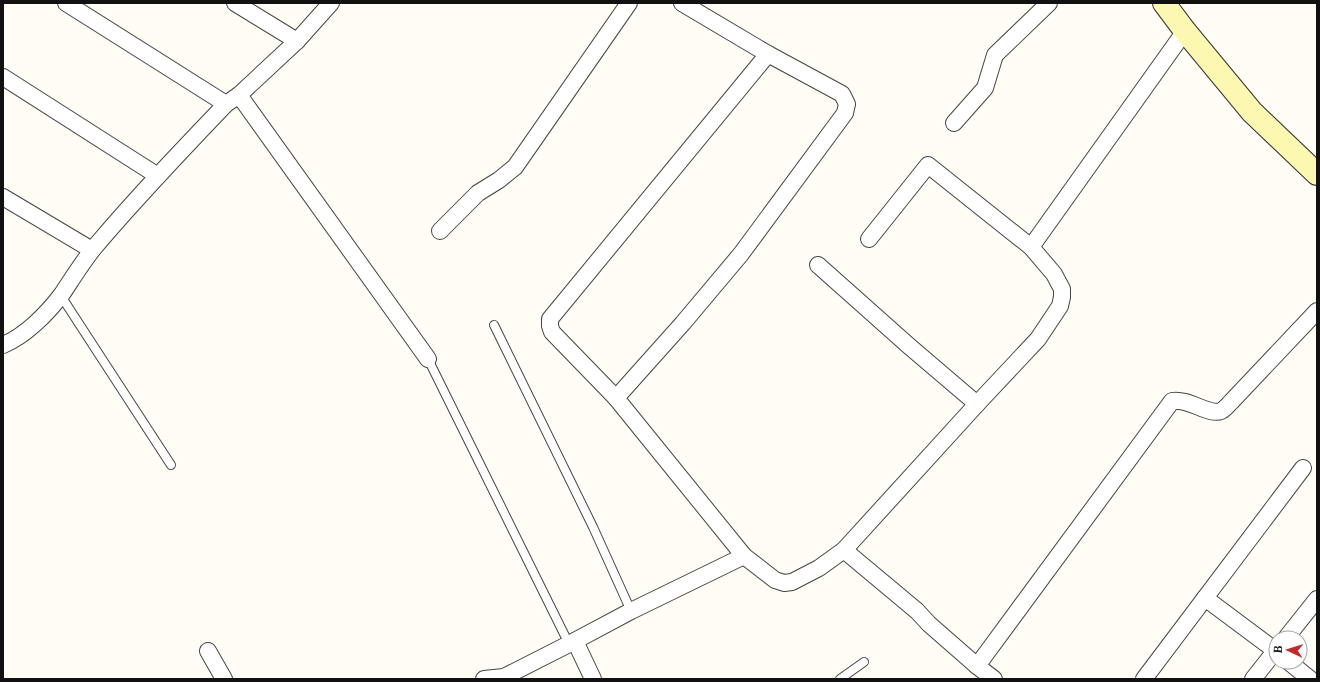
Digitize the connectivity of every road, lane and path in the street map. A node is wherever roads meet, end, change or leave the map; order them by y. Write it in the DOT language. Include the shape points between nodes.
graph roads {
  1 [pos="66,3"];
  2 [pos="236,3"];
  3 [pos="330,3"];
  4 [pos="629,3"];
  5 [pos="682,3"];
  6 [pos="1049,3"];
  7 [pos="1164,3"];
  8 [pos="1184,31"];
  9 [pos="296,42"];
  10 [pos="768,54"];
  11 [pos="3,77"];
  12 [pos="239,95"];
  13 [pos="226,104"];
  14 [pos="954,123"];
  15 [pos="1317,174"];
  16 [pos="158,176"];
  17 [pos="3,197"];
  18 [pos="440,231"];
  19 [pos="869,239"];
  20 [pos="1031,247"];
  21 [pos="92,250"];
  22 [pos="818,265"];
  23 [pos="60,296"];
  24 [pos="1317,311"];
  25 [pos="494,325"];
  26 [pos="3,346"];
  27 [pos="428,359"];
  28 [pos="616,398"];
  29 [pos="977,404"];
  30 [pos="171,465"];
  31 [pos="1303,468"];
  32 [pos="844,550"];
  33 [pos="744,556"];
  34 [pos="1205,598"];
  35 [pos="1317,598"];
  36 [pos="631,612"];
  37 [pos="1292,630"];
  38 [pos="572,643"];
  39 [pos="1268,645"];
  40 [pos="208,651"];
  41 [pos="1268,661"];
  42 [pos="864,662"];
  43 [pos="977,666"];
  44 [pos="1299,670"];
  45 [pos="503,678"];
  46 [pos="224,679"];
  47 [pos="484,679"];
  48 [pos="593,679"];
  49 [pos="840,679"];
  50 [pos="994,679"];
  51 [pos="1144,679"];
  52 [pos="1253,679"];
  53 [pos="1310,679"];
  1 -- 13 [label="street"];
  2 -- 9 [label="street"];
  3 -- 9 [label="street"];
  4 -- 18 [label="street" via="515,167 478,193"];
  5 -- 10 [label="street"];
  6 -- 14 [label="street" via="995,55 985,88"];
  7 -- 8 [label="main road"];
  8 -- 15 [label="main road" via="1252,112"];
  8 -- 20 [label="street"];
  9 -- 12 [label="street"];
  10 -- 28 [label="street" via="550,319 552,332"];
  10 -- 28 [label="street" via="842,94 847,104 845,113 741,254"];
  11 -- 16 [label="street"];
  12 -- 13 [label="street"];
  12 -- 27 [label="street"];
  13 -- 16 [label="street"];
  16 -- 21 [label="street"];
  17 -- 21 [label="street"];
  19 -- 20 [label="street" via="928,165"];
  20 -- 29 [label="street" via="1054,274 1062,289 1060,306 1038,339"];
  21 -- 23 [label="street"];
  22 -- 29 [label="street"];
  23 -- 26 [label="street" via="25,332"];
  23 -- 30 [label="lane"];
  24 -- 43 [label="street" via="1222,410 1214,412 1186,401 1172,401"];
  25 -- 36 [label="lane" via="593,527"];
  27 -- 38 [label="lane"];
  28 -- 33 [label="street"];
  29 -- 32 [label="street"];
  31 -- 34 [label="street"];
  32 -- 33 [label="street" via="820,568 792,582 784,583 775,580"];
  32 -- 43 [label="street" via="917,611"];
  33 -- 36 [label="street"];
  34 -- 39 [label="street"];
  34 -- 51 [label="street"];
  35 -- 37 [label="street"];
  36 -- 38 [label="street"];
  38 -- 45 [label="street"];
  38 -- 48 [label="street"];
  40 -- 46 [label="street"];
  41 -- 52 [label="street"];
  42 -- 49 [label="lane"];
  43 -- 50 [label="street"];
  44 -- 53 [label="street"];
  45 -- 47 [label="street"];
}
